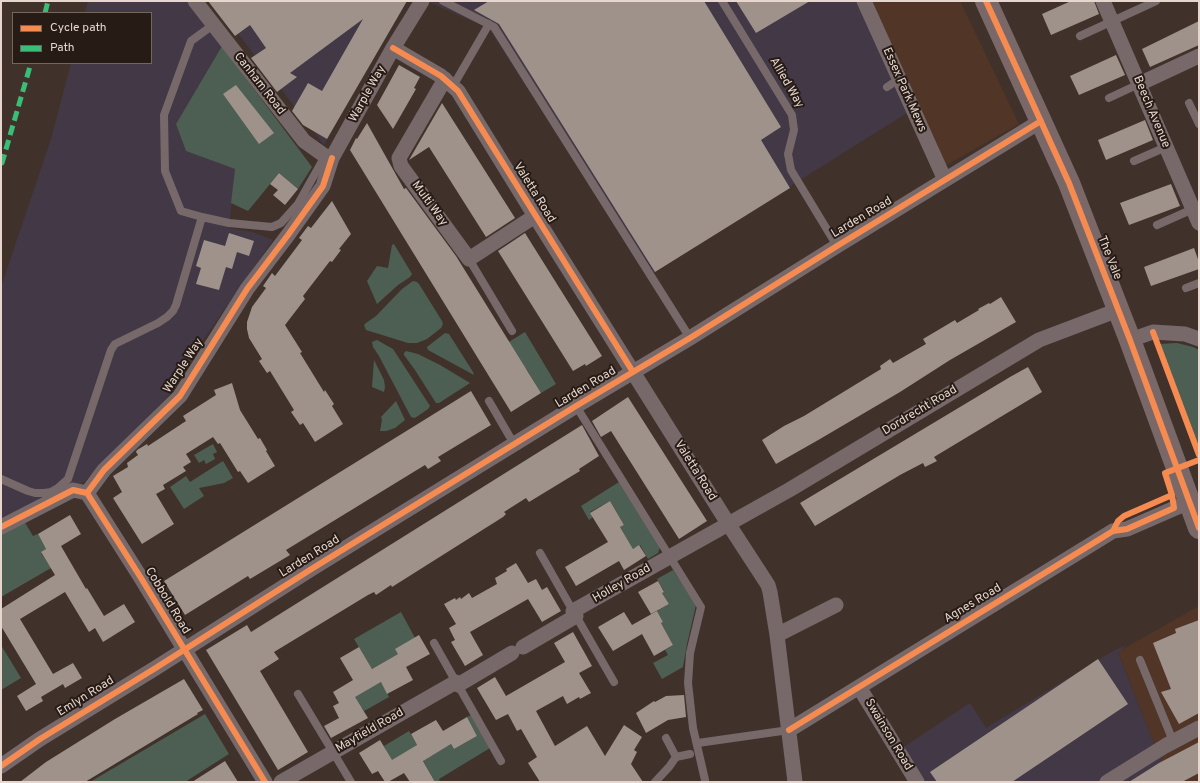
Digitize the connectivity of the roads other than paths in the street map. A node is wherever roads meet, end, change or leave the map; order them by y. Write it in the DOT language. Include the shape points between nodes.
graph roads {
  1 [pos="194,1"];
  2 [pos="422,1"];
  3 [pos="443,1"];
  4 [pos="722,1"];
  5 [pos="864,1"];
  6 [pos="986,1"];
  7 [pos="1103,1"];
  8 [pos="1156,1"];
  9 [pos="1112,22"];
  10 [pos="489,24"];
  11 [pos="213,25"];
  12 [pos="1080,36"];
  13 [pos="393,48"];
  14 [pos="1199,56"];
  15 [pos="449,82"];
  16 [pos="1139,84"];
  17 [pos="1109,98"];
  18 [pos="1189,103"];
  19 [pos="1041,121"];
  20 [pos="1199,124"];
  21 [pos="1166,147"];
  22 [pos="329,157"];
  23 [pos="1134,161"];
  24 [pos="945,180"];
  25 [pos="1196,208"];
  26 [pos="535,216"];
  27 [pos="202,217"];
  28 [pos="1199,223"];
  29 [pos="1157,225"];
  30 [pos="837,246"];
  31 [pos="469,259"];
  32 [pos="1199,283"];
  33 [pos="1186,288"];
  34 [pos="1118,310"];
  35 [pos="512,331"];
  36 [pos="690,338"];
  37 [pos="1199,339"];
  38 [pos="1130,340"];
  39 [pos="633,372"];
  40 [pos="489,402"];
  41 [pos="576,406"];
  42 [pos="514,444"];
  43 [pos="1,479"];
  44 [pos="87,493"];
  45 [pos="1189,502"];
  46 [pos="729,525"];
  47 [pos="1,527"];
  48 [pos="1199,527"];
  49 [pos="540,553"];
  50 [pos="670,557"];
  51 [pos="836,605"];
  52 [pos="575,614"];
  53 [pos="777,635"];
  54 [pos="434,643"];
  55 [pos="184,649"];
  56 [pos="517,650"];
  57 [pos="1140,660"];
  58 [pos="614,682"];
  59 [pos="457,683"];
  60 [pos="859,687"];
  61 [pos="298,694"];
  62 [pos="1199,728"];
  63 [pos="789,730"];
  64 [pos="666,738"];
  65 [pos="1173,741"];
  66 [pos="698,743"];
  67 [pos="333,752"];
  68 [pos="690,754"];
  69 [pos="676,757"];
  70 [pos="501,761"];
  71 [pos="1,766"];
  72 [pos="705,780"];
  73 [pos="265,782"];
  74 [pos="281,782"];
  75 [pos="351,782"];
  76 [pos="655,782"];
  77 [pos="795,782"];
  78 [pos="917,782"];
  79 [pos="1107,782"];
  1 -- 11 [label="street, Canham Road"];
  2 -- 13 [label="street, Warple Way"];
  3 -- 10 [label="lane"];
  4 -- 30 [label="lane, Allied Way" via="792,115 794,130 788,154 791,170"];
  5 -- 24 [label="street, Essex Park Mews" via="893,83"];
  6 -- 19 [label="main road, The Vale"];
  7 -- 9 [label="street, Beech Avenue"];
  8 -- 9 [label="lane"];
  9 -- 12 [label="lane"];
  9 -- 16 [label="street, Beech Avenue"];
  10 -- 15 [label="lane"];
  10 -- 36 [label="lane" via="494,27"];
  11 -- 22 [label="street, Canham Road" via="304,141"];
  11 -- 27 [label="lane" via="191,41 164,115 165,171 181,211"];
  13 -- 15 [label="street, Valetta Road"];
  13 -- 22 [label="street, Warple Way"];
  14 -- 16 [label="street"];
  15 -- 26 [label="street, Valetta Road" via="458,91"];
  15 -- 31 [label="street, Multi Way" via="399,158 401,166"];
  16 -- 17 [label="lane"];
  16 -- 21 [label="street, Beech Avenue"];
  18 -- 20 [label="lane"];
  19 -- 24 [label="street, Larden Road"];
  19 -- 34 [label="main road, The Vale" via="1069,183"];
  21 -- 23 [label="lane"];
  21 -- 25 [label="street, Beech Avenue"];
  22 -- 27 [label="lane" via="298,204 281,223 272,227"];
  22 -- 44 [label="street, Warple Way" via="323,186 247,289 180,396 104,470"];
  24 -- 30 [label="street, Larden Road"];
  25 -- 28 [label="street, Beech Avenue"];
  25 -- 29 [label="lane"];
  26 -- 31 [label="street"];
  26 -- 39 [label="street, Valetta Road"];
  27 -- 43 [label="lane" via="173,311 158,323 115,344 111,350 68,480 51,492 35,493"];
  30 -- 36 [label="street, Larden Road"];
  31 -- 35 [label="lane"];
  32 -- 33 [label="lane"];
  34 -- 38 [label="main road, The Vale"];
  34 -- 46 [label="street, Dordrecht Road" via="1039,340"];
  36 -- 39 [label="street, Larden Road"];
  37 -- 38 [label="street" via="1185,334 1153,332"];
  38 -- 45 [label="main road, The Vale"];
  39 -- 41 [label="street, Larden Road"];
  39 -- 46 [label="street, Valetta Road"];
  40 -- 42 [label="lane"];
  41 -- 42 [label="street, Larden Road"];
  41 -- 50 [label="lane"];
  42 -- 55 [label="street, Larden Road"];
  44 -- 47 [label="street" via="73,490"];
  44 -- 55 [label="street, Cobbold Road"];
  45 -- 48 [label="main road, The Vale"];
  45 -- 60 [label="street, Agnes Road" via="1127,529 1113,531"];
  46 -- 50 [label="street, Holley Road"];
  46 -- 53 [label="street, Valetta Road" via="768,585"];
  49 -- 52 [label="lane"];
  50 -- 52 [label="street, Holley Road"];
  50 -- 66 [label="lane" via="701,607 690,653 688,683 693,728"];
  51 -- 53 [label="street"];
  52 -- 56 [label="street, Holley Road"];
  52 -- 58 [label="lane"];
  53 -- 63 [label="street, Valetta Road"];
  54 -- 59 [label="lane"];
  55 -- 71 [label="street, Emlyn Road" via="30,745"];
  55 -- 73 [label="street, Cobbold Road"];
  56 -- 59 [label="street, Mayfield Road"];
  57 -- 65 [label="lane"];
  59 -- 67 [label="street, Mayfield Road"];
  59 -- 70 [label="lane"];
  60 -- 63 [label="street, Agnes Road"];
  60 -- 78 [label="street, Swainson Road"];
  61 -- 67 [label="lane"];
  62 -- 65 [label="street"];
  63 -- 66 [label="lane"];
  63 -- 77 [label="street, Valetta Road"];
  64 -- 69 [label="lane"];
  65 -- 79 [label="street"];
  66 -- 72 [label="lane"];
  67 -- 74 [label="street, Mayfield Road"];
  67 -- 75 [label="lane"];
  68 -- 69 [label="lane"];
  69 -- 76 [label="lane"];
}
